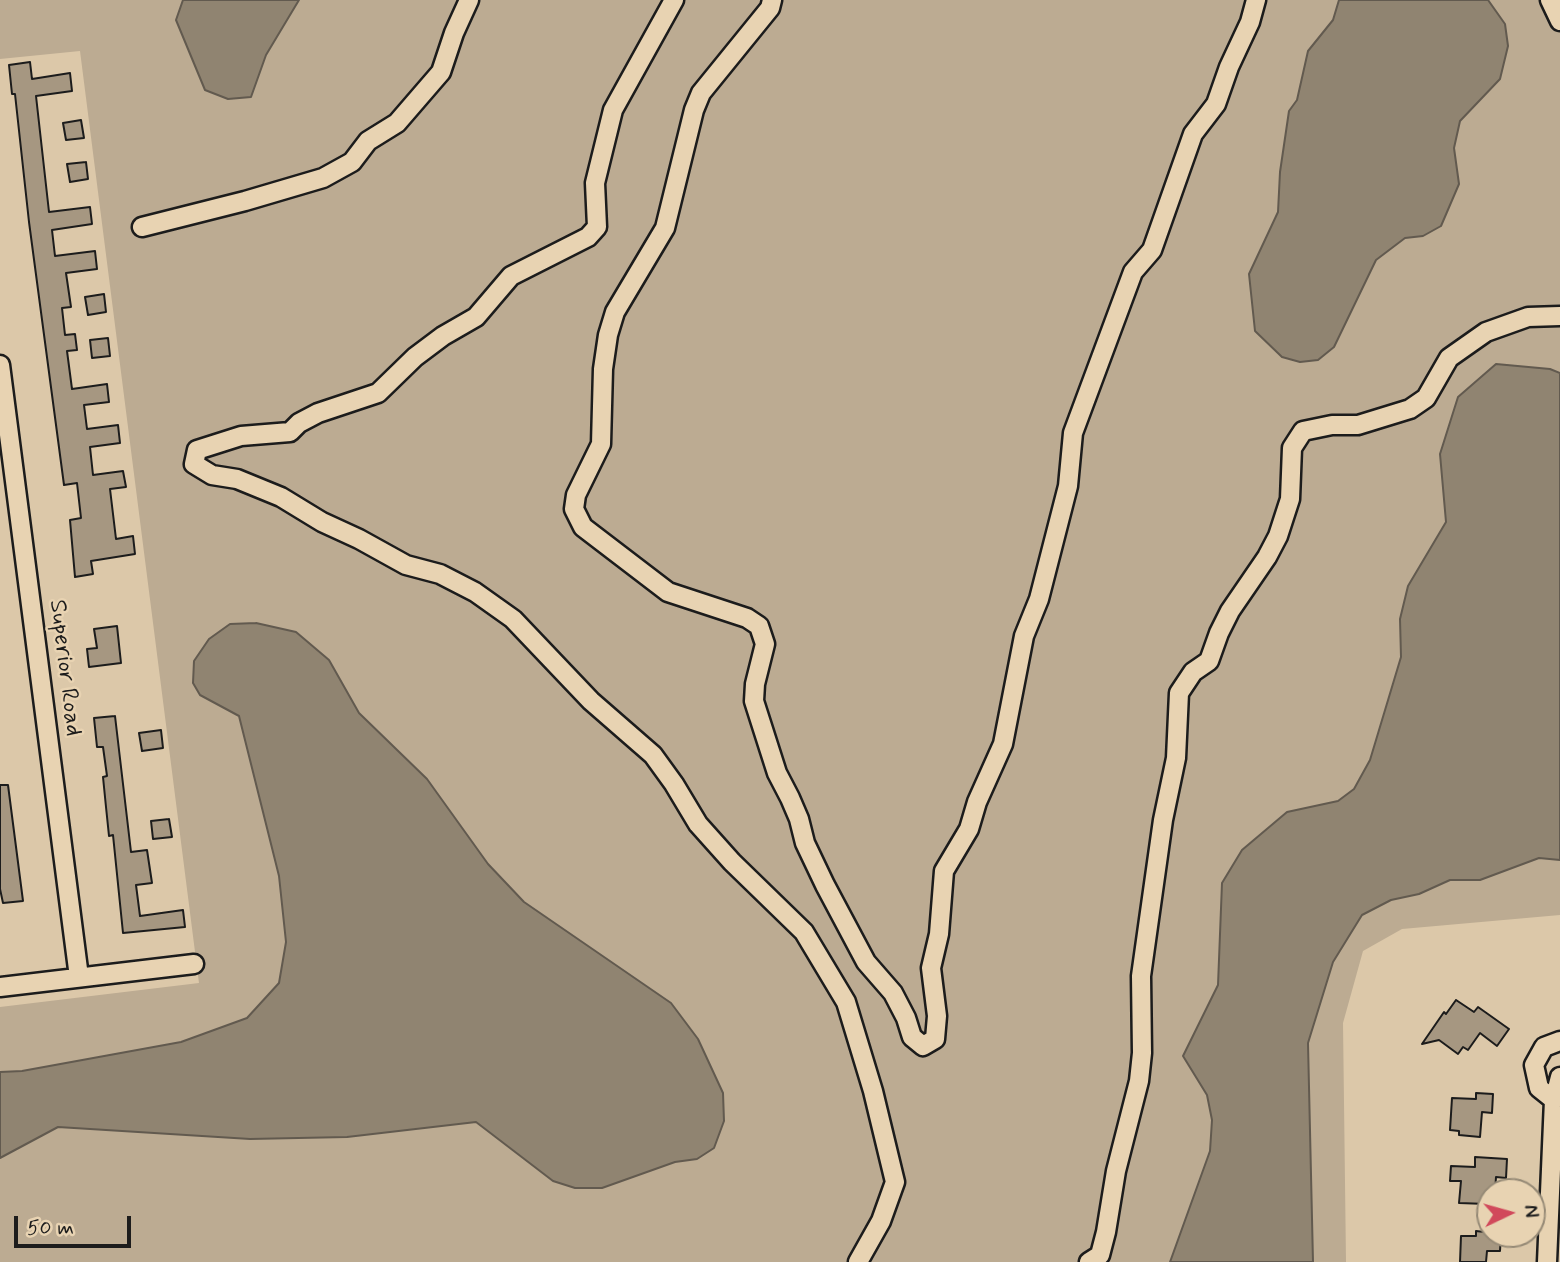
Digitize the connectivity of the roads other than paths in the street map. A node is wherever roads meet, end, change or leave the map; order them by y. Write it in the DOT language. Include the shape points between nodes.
graph roads {
  1 [pos="469,0"];
  2 [pos="674,0"];
  3 [pos="772,0"];
  4 [pos="1256,0"];
  5 [pos="1550,0"];
  6 [pos="1560,21"];
  7 [pos="142,227"];
  8 [pos="1560,316"];
  9 [pos="0,365"];
  10 [pos="194,964"];
  11 [pos="79,977"];
  12 [pos="0,987"];
  13 [pos="1560,1041"];
  14 [pos="1560,1077"];
  15 [pos="1554,1100"];
  16 [pos="858,1262"];
  17 [pos="1089,1262"];
  18 [pos="1547,1262"];
  1 -- 7 [label="street" via="441,72 397,123 368,141 352,162 323,178"];
  2 -- 16 [label="street" via="613,110 595,183 597,228 588,237 511,276 476,317 415,357 378,393 317,413 290,432 241,436 197,450 194,464 212,475 237,479 281,498 405,565 440,574 513,618 591,701 653,755 698,824 804,932 846,1002 895,1182 881,1221"];
  3 -- 4 [label="street" via="701,93 665,228 615,312 603,369 601,444 576,495 574,509 583,527 668,592 759,626 765,645 754,701 777,773 835,905 866,962 893,993 912,1037 923,1046 934,1039 937,1016 931,968 944,871 969,829 1003,744 1024,636 1039,599 1068,486 1073,433 1133,272 1152,250 1193,134 1216,104"];
  5 -- 6 [label="street"];
  8 -- 17 [label="street" via="1528,317 1486,332 1449,358 1426,398 1409,409 1358,425 1303,431 1293,448 1290,499 1278,536 1230,611 1209,661 1193,671 1179,693 1176,758 1141,976 1139,1081 1100,1255"];
  9 -- 11 [label="street, Superior Road"];
  10 -- 11 [label="street"];
  11 -- 12 [label="street"];
  13 -- 15 [label="street" via="1545,1047 1534,1065 1539,1088"];
  14 -- 15 [label="street"];
  15 -- 18 [label="street"];
}
